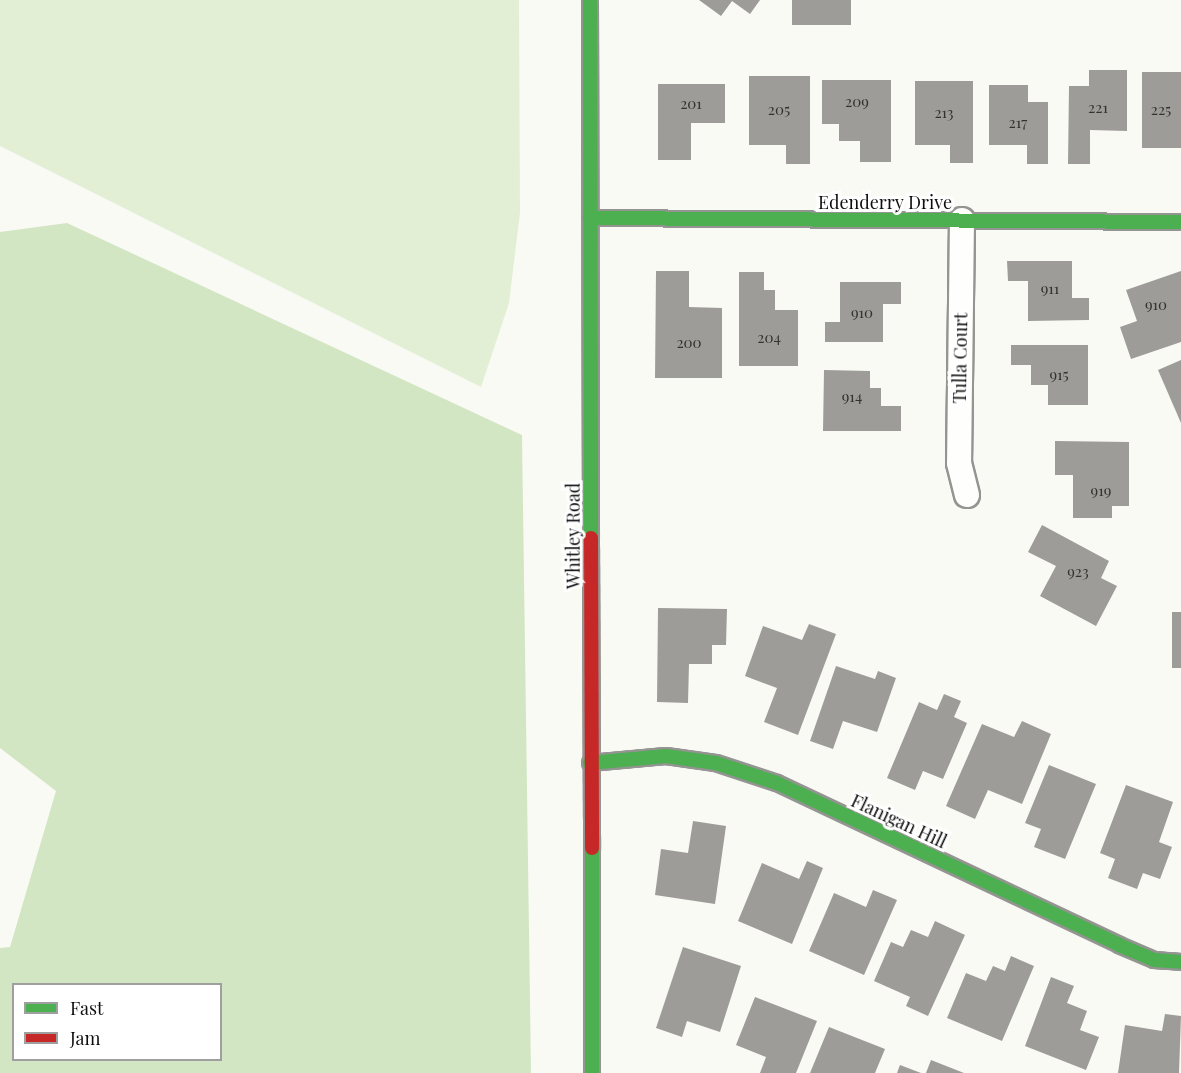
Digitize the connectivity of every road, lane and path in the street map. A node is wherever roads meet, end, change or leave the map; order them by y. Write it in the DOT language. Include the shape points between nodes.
graph roads {
  1 [pos="590,0"];
  2 [pos="590,218"];
  3 [pos="962,220"];
  4 [pos="1181,222"];
  5 [pos="967,495"];
  6 [pos="590,763"];
  7 [pos="1181,963"];
  8 [pos="592,1073"];
  1 -- 2 [label="street, Whitley Road"];
  2 -- 3 [label="street, Edenderry Drive"];
  2 -- 6 [label="street, Whitley Road"];
  3 -- 4 [label="street, Edenderry Drive"];
  3 -- 5 [label="street, Tulla Court" via="959,463"];
  6 -- 7 [label="street, Flanigan Hill" via="666,756 716,763 777,783 1119,945 1154,960"];
  6 -- 8 [label="street, Whitley Road"];
}
